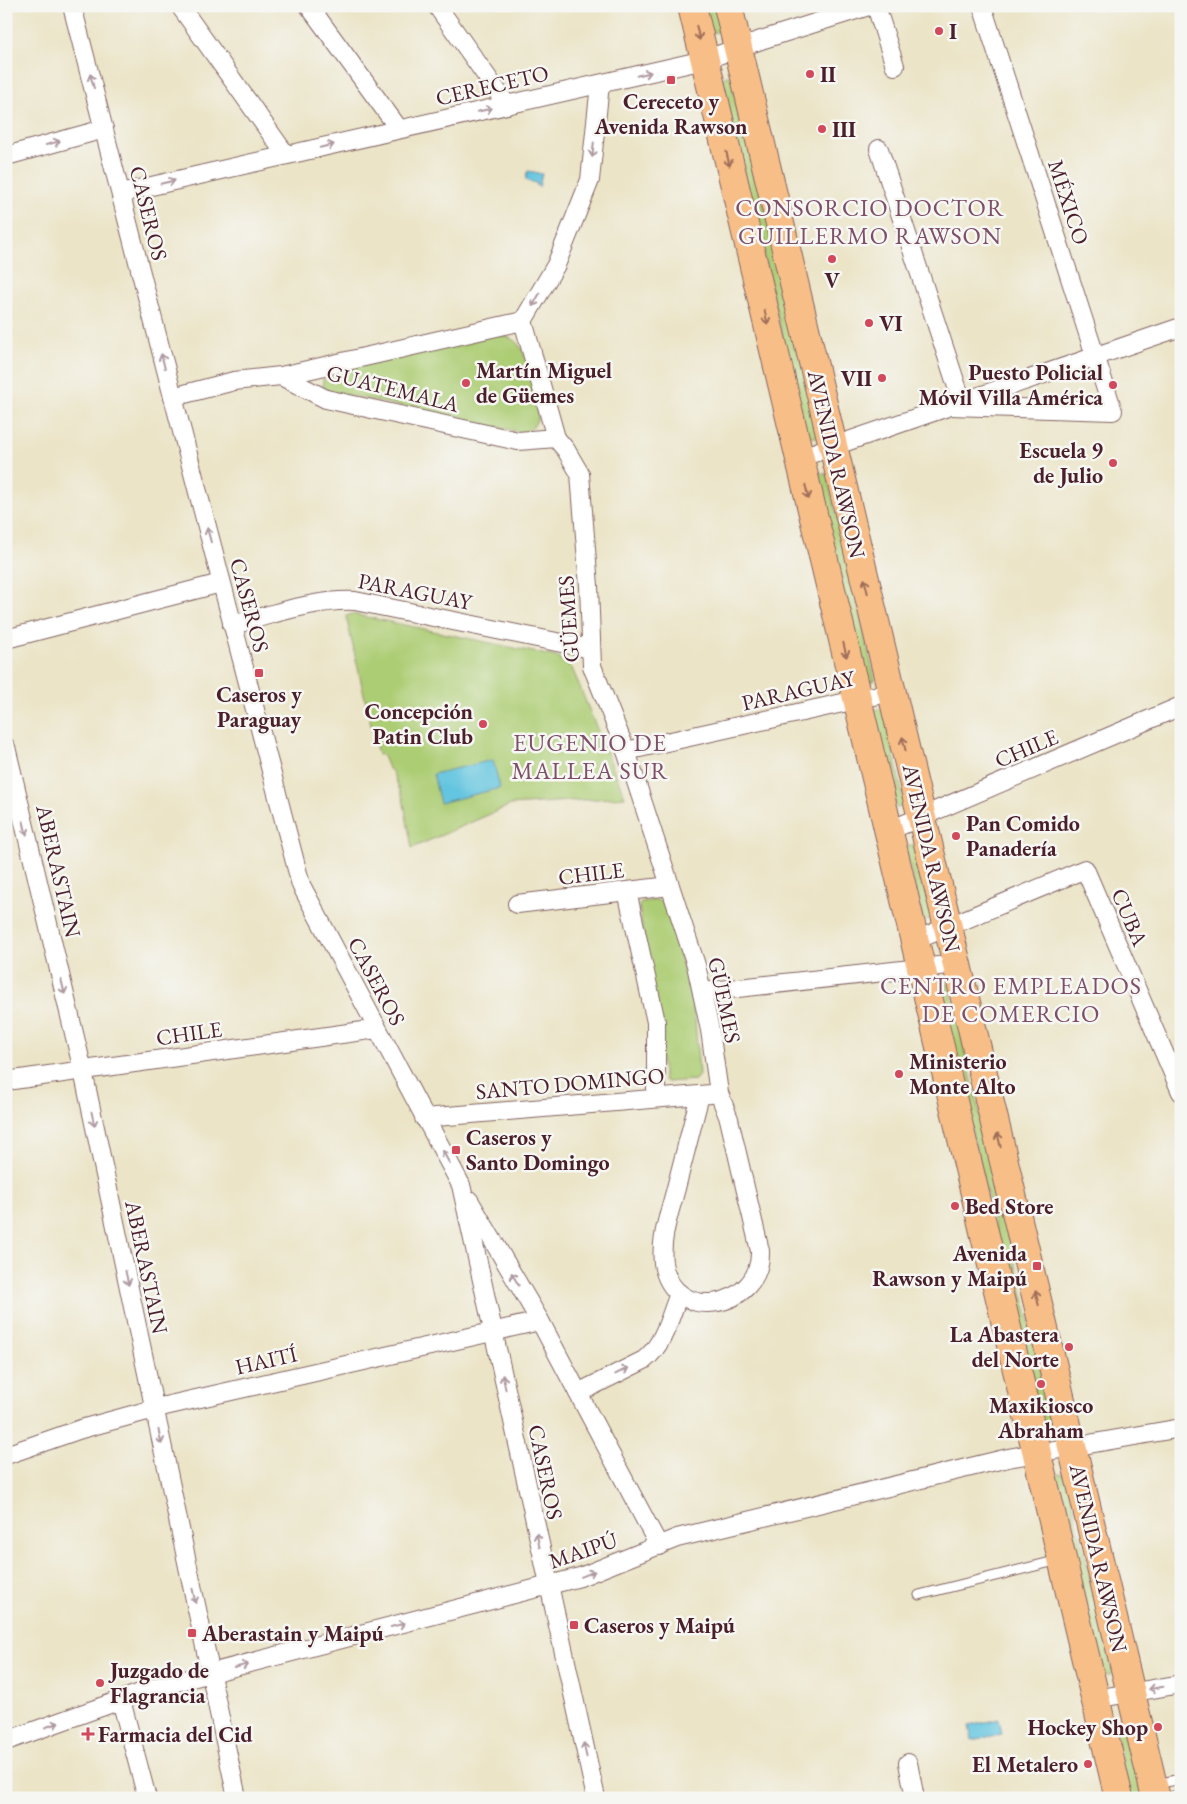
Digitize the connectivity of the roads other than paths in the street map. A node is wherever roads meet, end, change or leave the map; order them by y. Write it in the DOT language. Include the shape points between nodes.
graph roads {
  1 [pos="72,6"];
  2 [pos="180,6"];
  3 [pos="309,6"];
  4 [pos="437,6"];
  5 [pos="692,6"];
  6 [pos="728,6"];
  7 [pos="869,6"];
  8 [pos="876,6"];
  9 [pos="982,6"];
  10 [pos="738,48"];
  11 [pos="704,60"];
  12 [pos="895,66"];
  13 [pos="600,84"];
  14 [pos="507,105"];
  15 [pos="104,129"];
  16 [pos="399,129"];
  17 [pos="879,149"];
  18 [pos="286,155"];
  19 [pos="6,156"];
  20 [pos="121,193"];
  21 [pos="523,321"];
  22 [pos="1181,327"];
  23 [pos="1095,356"];
  24 [pos="280,376"];
  25 [pos="173,397"];
  26 [pos="956,404"];
  27 [pos="556,438"];
  28 [pos="833,446"];
  29 [pos="799,458"];
  30 [pos="221,582"];
  31 [pos="232,625"];
  32 [pos="6,639"];
  33 [pos="591,649"];
  34 [pos="892,692"];
  35 [pos="857,700"];
  36 [pos="1181,706"];
  37 [pos="6,747"];
  38 [pos="626,751"];
  39 [pos="922,816"];
  40 [pos="888,831"];
  41 [pos="670,886"];
  42 [pos="627,891"];
  43 [pos="517,904"];
  44 [pos="948,926"];
  45 [pos="914,940"];
  46 [pos="957,964"];
  47 [pos="921,968"];
  48 [pos="702,992"];
  49 [pos="377,1029"];
  50 [pos="83,1071"];
  51 [pos="6,1082"];
  52 [pos="1181,1092"];
  53 [pos="719,1093"];
  54 [pos="700,1095"];
  55 [pos="656,1098"];
  56 [pos="424,1118"];
  57 [pos="461,1185"];
  58 [pos="679,1294"];
  59 [pos="540,1321"];
  60 [pos="493,1331"];
  61 [pos="578,1393"];
  62 [pos="154,1409"];
  63 [pos="1181,1428"];
  64 [pos="1073,1448"];
  65 [pos="1037,1454"];
  66 [pos="6,1455"];
  67 [pos="658,1546"];
  68 [pos="1062,1560"];
  69 [pos="548,1586"];
  70 [pos="919,1595"];
  71 [pos="211,1674"];
  72 [pos="1181,1684"];
  73 [pos="1131,1693"];
  74 [pos="1095,1699"];
  75 [pos="121,1700"];
  76 [pos="6,1741"];
  77 [pos="908,1763"];
  78 [pos="1181,1779"];
  79 [pos="1158,1793"];
  80 [pos="1181,1794"];
  81 [pos="147,1798"];
  82 [pos="237,1798"];
  83 [pos="596,1798"];
  84 [pos="915,1798"];
  85 [pos="1119,1798"];
  15 -- 1 [label="street, CASEROS, one-way"];
  2 -- 18 [label="street"];
  3 -- 16 [label="street"];
  4 -- 14 [label="street"];
  5 -- 11 [label="main road, AVENIDA RAWSON, one-way"];
  6 -- 10 [label="main road, AVENIDA RAWSON"];
  7 -- 10 [label="street, CERECETO"];
  8 -- 12 [label="street"];
  9 -- 23 [label="street, MÉXICO"];
  10 -- 11 [label="street, CERECETO"];
  10 -- 28 [label="main road, AVENIDA RAWSON"];
  13 -- 11 [label="street, CERECETO, one-way"];
  11 -- 29 [label="main road, AVENIDA RAWSON, one-way"];
  13 -- 14 [label="street, CERECETO"];
  13 -- 21 [label="street, one-way" via="590,180 556,265"];
  16 -- 14 [label="street, CERECETO, one-way"];
  19 -- 15 [label="street, one-way"];
  15 -- 20 [label="street, CASEROS"];
  18 -- 16 [label="street, CERECETO, one-way"];
  17 -- 26 [label="street"];
  20 -- 18 [label="street, CERECETO, one-way"];
  25 -- 20 [label="street, CASEROS, one-way"];
  21 -- 24 [label="street, GUATEMALA"];
  21 -- 27 [label="street, GÜEMES"];
  22 -- 23 [label="street"];
  23 -- 26 [label="street"];
  23 -- 26 [label="street, MÉXICO" via="1113,411"];
  24 -- 25 [label="street, GUATEMALA" via="234,381"];
  24 -- 27 [label="street, GUATEMALA" via="326,399 518,441"];
  30 -- 25 [label="street, CASEROS, one-way"];
  26 -- 28 [label="street"];
  27 -- 33 [label="street, GÜEMES" via="580,474"];
  28 -- 29 [label="street"];
  34 -- 28 [label="main road, AVENIDA RAWSON, one-way"];
  29 -- 35 [label="main road, AVENIDA RAWSON, one-way"];
  30 -- 31 [label="street, CASEROS"];
  30 -- 32 [label="street"];
  31 -- 33 [label="street, PARAGUAY" via="324,602 355,601"];
  31 -- 49 [label="street, CASEROS" via="301,885"];
  33 -- 38 [label="street, GÜEMES" via="592,666"];
  34 -- 35 [label="street, PARAGUAY"];
  39 -- 34 [label="main road, AVENIDA RAWSON, one-way"];
  35 -- 38 [label="street, PARAGUAY"];
  35 -- 40 [label="main road, AVENIDA RAWSON"];
  36 -- 39 [label="street, CHILE"];
  37 -- 50 [label="street, ABERASTAIN, one-way"];
  38 -- 41 [label="street, GÜEMES"];
  39 -- 40 [label="street, CHILE"];
  39 -- 44 [label="main road, AVENIDA RAWSON"];
  40 -- 45 [label="main road, AVENIDA RAWSON"];
  41 -- 42 [label="street, CHILE"];
  41 -- 48 [label="street, GÜEMES"];
  42 -- 43 [label="street, CHILE"];
  42 -- 55 [label="street" via="656,1022"];
  44 -- 45 [label="street"];
  44 -- 46 [label="main road, AVENIDA RAWSON"];
  44 -- 52 [label="street, CUBA" via="1085,869"];
  45 -- 47 [label="main road, AVENIDA RAWSON"];
  46 -- 47 [label="street"];
  64 -- 46 [label="main road, AVENIDA RAWSON, one-way"];
  47 -- 48 [label="street"];
  47 -- 65 [label="main road, AVENIDA RAWSON"];
  48 -- 53 [label="street, GÜEMES"];
  49 -- 50 [label="street, CHILE"];
  49 -- 56 [label="street, CASEROS"];
  50 -- 51 [label="street, CHILE"];
  50 -- 62 [label="street, ABERASTAIN, one-way"];
  53 -- 54 [label="street, SANTO DOMINGO"];
  53 -- 58 [label="street, GÜEMES" via="729,1119 760,1251 758,1269 744,1288 722,1302 699,1302"];
  54 -- 55 [label="street, SANTO DOMINGO"];
  54 -- 58 [label="street" via="662,1243 667,1277"];
  55 -- 56 [label="street, SANTO DOMINGO"];
  57 -- 56 [label="street, CASEROS, one-way"];
  59 -- 57 [label="street, CASEROS, one-way"];
  57 -- 60 [label="street, CASEROS"];
  61 -- 58 [label="street, one-way" via="650,1356 658,1345"];
  59 -- 60 [label="street, HAITÍ"];
  59 -- 61 [label="street, CASEROS"];
  60 -- 62 [label="street, HAITÍ"];
  69 -- 60 [label="street, CASEROS, one-way"];
  61 -- 67 [label="street, CASEROS"];
  62 -- 66 [label="street, HAITÍ" via="81,1429"];
  62 -- 71 [label="street, ABERASTAIN, one-way"];
  63 -- 64 [label="street, MAIPÚ"];
  64 -- 65 [label="street, MAIPÚ"];
  64 -- 73 [label="main road, AVENIDA RAWSON"];
  65 -- 67 [label="street, MAIPÚ" via="1008,1458 677,1538"];
  65 -- 68 [label="main road, AVENIDA RAWSON"];
  69 -- 67 [label="street, MAIPÚ, one-way"];
  68 -- 70 [label="lane"];
  68 -- 74 [label="main road, AVENIDA RAWSON"];
  71 -- 69 [label="street, MAIPÚ, one-way"];
  83 -- 69 [label="street, CASEROS, one-way"];
  71 -- 75 [label="street, MAIPÚ"];
  71 -- 82 [label="street, ABERASTAIN"];
  72 -- 73 [label="street, one-way"];
  73 -- 74 [label="street"];
  73 -- 79 [label="main road, AVENIDA RAWSON"];
  74 -- 85 [label="main road, AVENIDA RAWSON"];
  76 -- 75 [label="street, MAIPÚ, one-way"];
  75 -- 81 [label="street"];
  77 -- 84 [label="street"];
  78 -- 79 [label="lane"];
  79 -- 80 [label="lane"];
}
